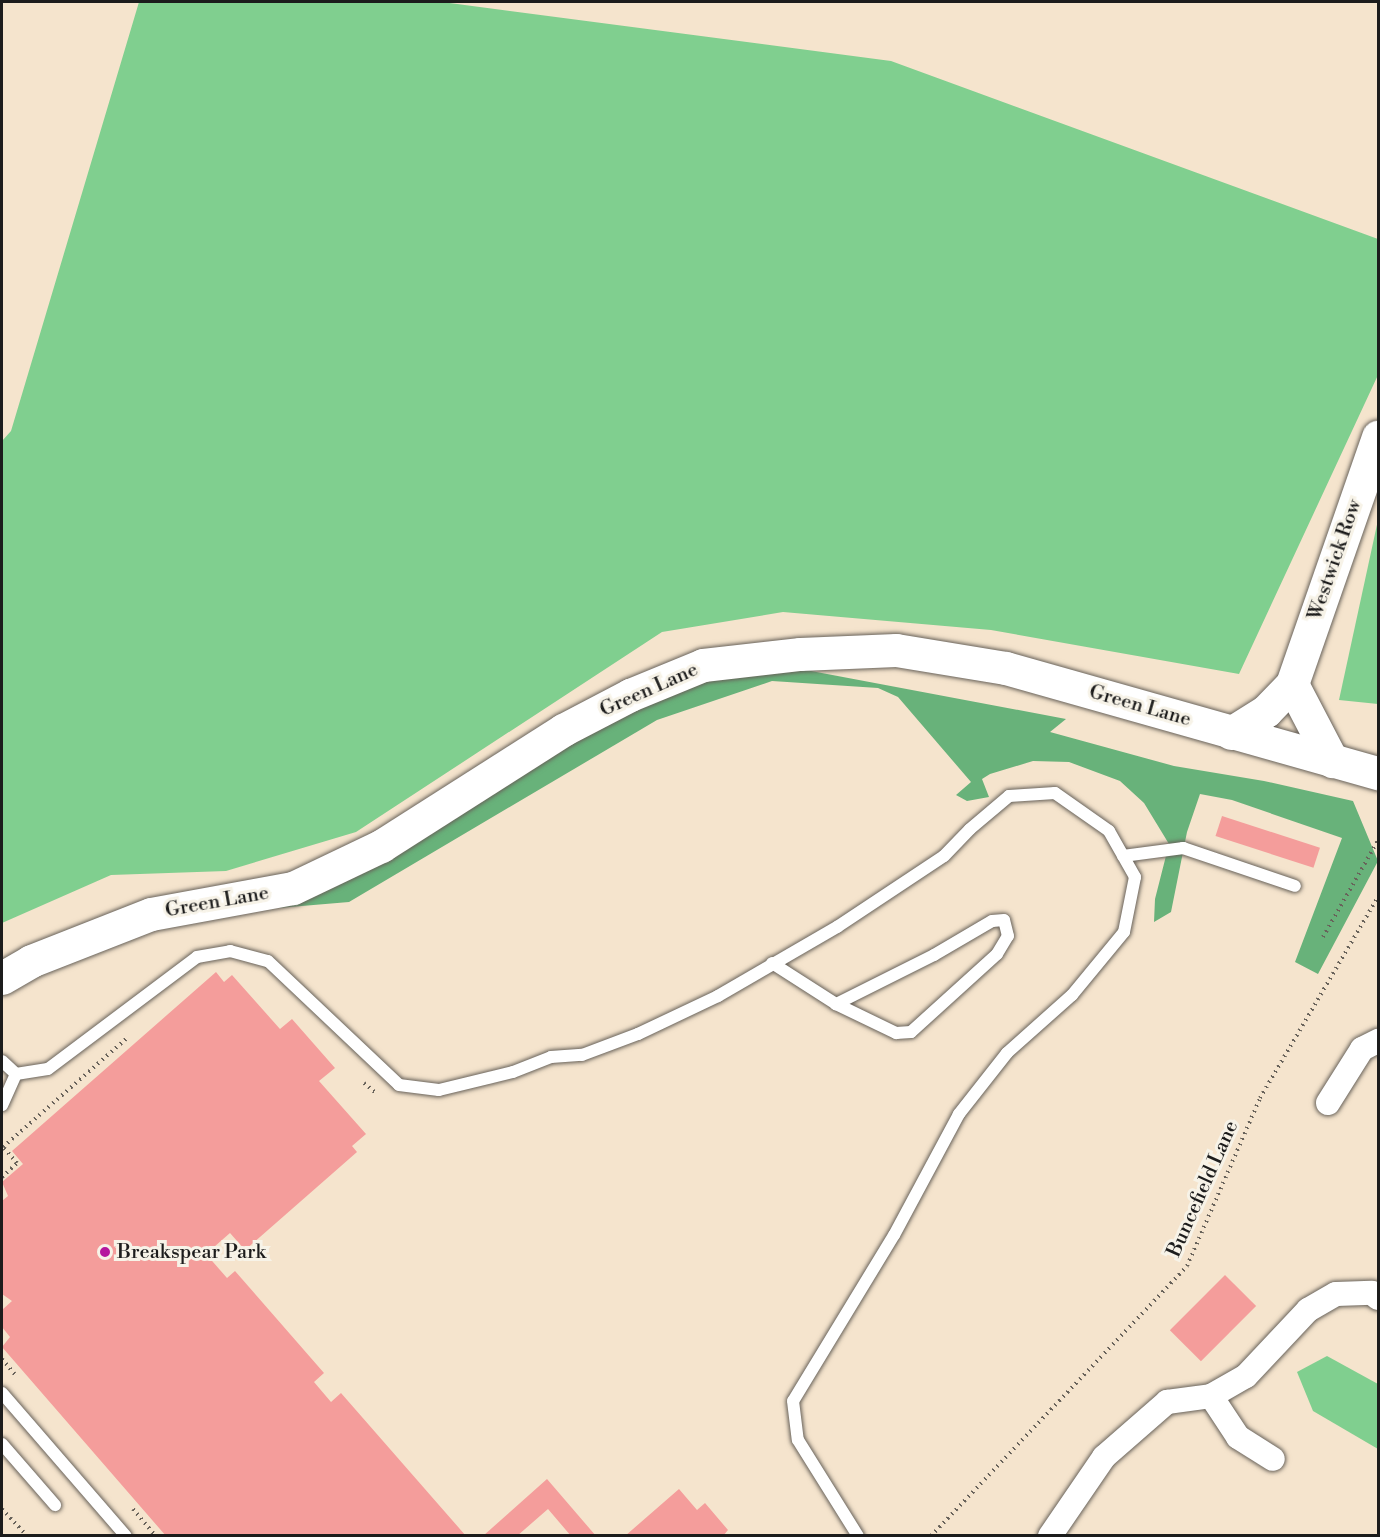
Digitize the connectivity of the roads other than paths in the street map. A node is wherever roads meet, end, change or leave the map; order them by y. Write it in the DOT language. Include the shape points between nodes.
graph roads {
  1 [pos="1378,437"];
  2 [pos="1292,684"];
  3 [pos="1231,733"];
  4 [pos="1332,761"];
  5 [pos="1378,773"];
  6 [pos="1123,856"];
  7 [pos="1294,886"];
  8 [pos="772,963"];
  9 [pos="2,978"];
  10 [pos="836,1004"];
  11 [pos="1378,1041"];
  12 [pos="2,1061"];
  13 [pos="16,1074"];
  14 [pos="1328,1103"];
  15 [pos="2,1105"];
  16 [pos="1378,1298"];
  17 [pos="2,1393"];
  18 [pos="1211,1396"];
  19 [pos="2,1444"];
  20 [pos="1273,1459"];
  21 [pos="55,1505"];
  22 [pos="126,1536"];
  23 [pos="858,1536"];
  24 [pos="1050,1536"];
  1 -- 2 [label="street, Westwick Row"];
  2 -- 3 [label="street, Westwick Row" via="1266,711"];
  2 -- 4 [label="street"];
  3 -- 4 [label="street, Green Lane"];
  3 -- 9 [label="street, Green Lane" via="1006,668 896,650 800,654 703,665 630,695 563,730 381,846 293,888 151,914 31,961"];
  4 -- 5 [label="street, Green Lane"];
  6 -- 7 [label="lane" via="1183,848"];
  6 -- 8 [label="lane" via="1109,831 1055,793 1009,796 970,828 945,856 837,927"];
  6 -- 23 [label="lane" via="1135,877 1124,932 1072,995 1007,1053 959,1114 894,1235 793,1401 798,1440"];
  8 -- 10 [label="lane"];
  8 -- 13 [label="lane" via="718,996 638,1034 582,1055 551,1057 439,1090 399,1085 268,961 230,951 197,957 48,1069"];
  10 -- 10 [label="lane" via="992,921 1004,920 1008,936 996,954 911,1032 896,1033"];
  11 -- 14 [label="street" via="1362,1048"];
  12 -- 13 [label="lane"];
  13 -- 15 [label="lane"];
  16 -- 18 [label="street" via="1372,1293 1336,1294 1308,1311 1246,1376"];
  17 -- 22 [label="lane"];
  18 -- 20 [label="street" via="1238,1437"];
  18 -- 24 [label="street" via="1167,1402 1112,1450"];
  19 -- 21 [label="lane"];
}
